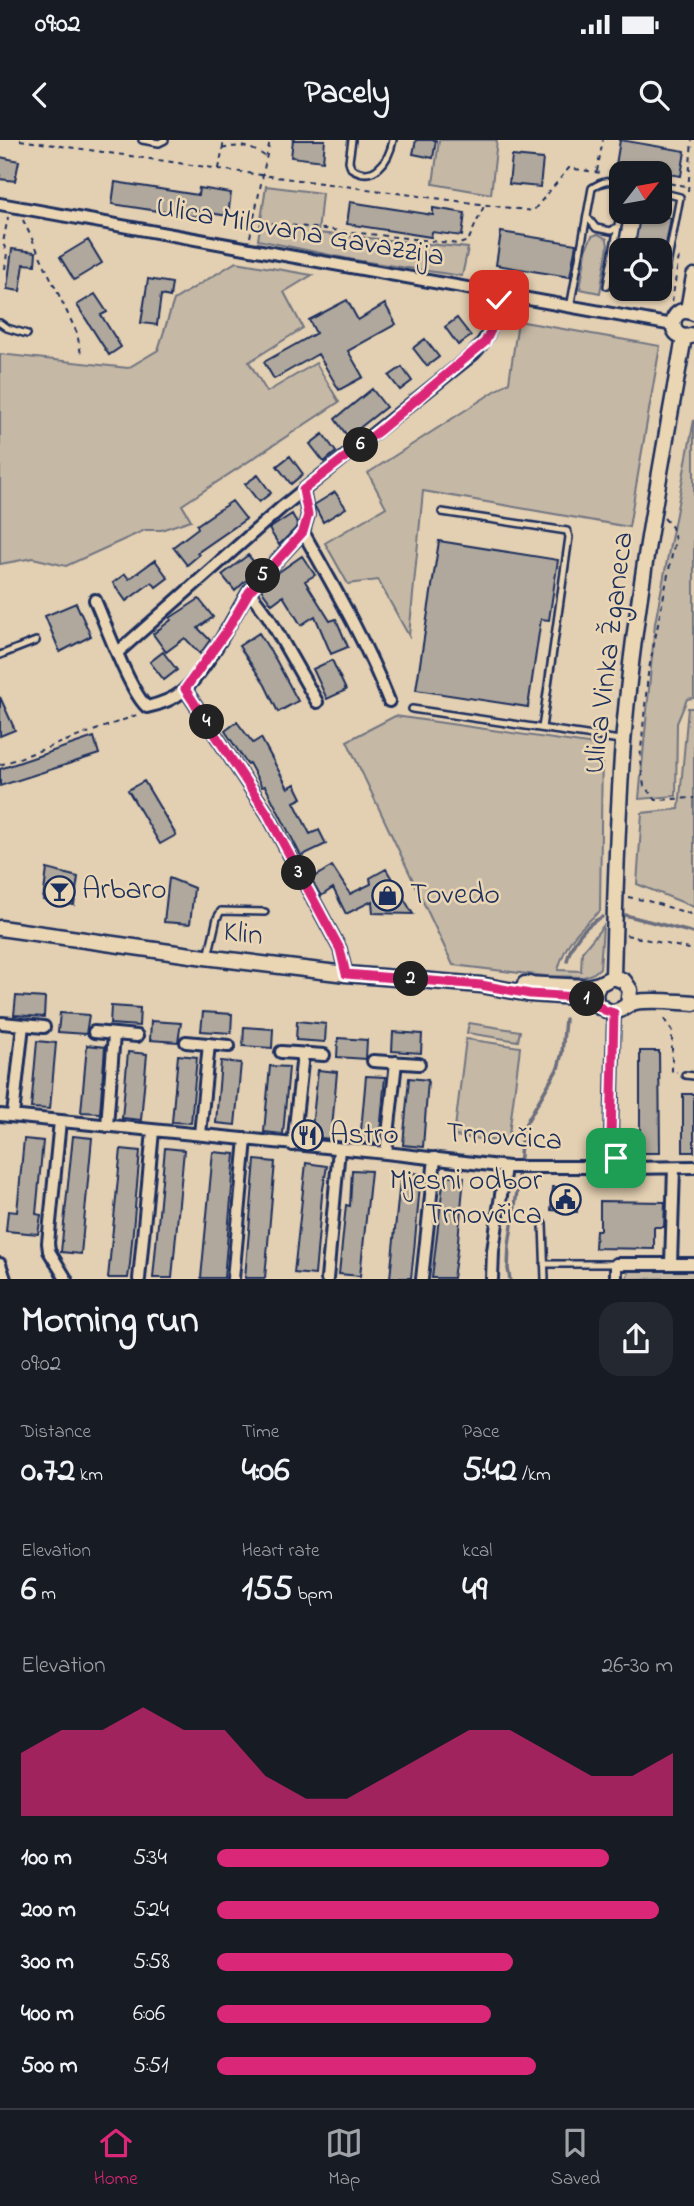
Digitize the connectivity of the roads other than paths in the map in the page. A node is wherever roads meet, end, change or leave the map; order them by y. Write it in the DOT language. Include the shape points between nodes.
graph roads {
  1 [pos="142,140"];
  2 [pos="165,140"];
  3 [pos="352,140"];
  4 [pos="393,140"];
  5 [pos="609,183"];
  6 [pos="672,195"];
  7 [pos="4,208"];
  8 [pos="588,218"];
  9 [pos="618,226"];
  10 [pos="672,239"];
  11 [pos="694,276"];
  12 [pos="607,286"];
  13 [pos="500,296"];
  14 [pos="570,308"];
  15 [pos="691,312"];
  16 [pos="0,323"];
  17 [pos="673,325"];
  18 [pos="27,334"];
  19 [pos="689,336"];
  20 [pos="303,490"];
  21 [pos="442,512"];
  22 [pos="303,532"];
  23 [pos="249,592"];
  24 [pos="95,600"];
  25 [pos="36,641"];
  26 [pos="118,652"];
  27 [pos="0,655"];
  28 [pos="185,689"];
  29 [pos="389,701"];
  30 [pos="317,702"];
  31 [pos="412,709"];
  32 [pos="542,728"];
  33 [pos="623,741"];
  34 [pos="265,912"];
  35 [pos="0,928"];
  36 [pos="208,957"];
  37 [pos="346,974"];
  38 [pos="613,977"];
  39 [pos="599,984"];
  40 [pos="481,985"];
  41 [pos="628,986"];
  42 [pos="694,993"];
  43 [pos="694,1003"];
  44 [pos="628,1005"];
  45 [pos="599,1007"];
  46 [pos="614,1013"];
  47 [pos="2,1023"];
  48 [pos="23,1025"];
  49 [pos="44,1027"];
  50 [pos="94,1032"];
  51 [pos="114,1034"];
  52 [pos="137,1036"];
  53 [pos="186,1042"];
  54 [pos="209,1044"];
  55 [pos="229,1046"];
  56 [pos="281,1052"];
  57 [pos="303,1054"];
  58 [pos="324,1055"];
  59 [pos="373,1061"];
  60 [pos="396,1062"];
  61 [pos="419,1064"];
  62 [pos="685,1075"];
  63 [pos="694,1076"];
  64 [pos="0,1115"];
  65 [pos="13,1115"];
  66 [pos="60,1121"];
  67 [pos="107,1126"];
  68 [pos="153,1131"];
  69 [pos="200,1135"];
  70 [pos="246,1139"];
  71 [pos="293,1145"];
  72 [pos="339,1149"];
  73 [pos="386,1153"];
  74 [pos="435,1158"];
  75 [pos="616,1158"];
  76 [pos="506,1167"];
  77 [pos="694,1167"];
  78 [pos="674,1168"];
  79 [pos="543,1224"];
  80 [pos="0,1264"];
  81 [pos="544,1264"];
  82 [pos="616,1264"];
  83 [pos="671,1264"];
  84 [pos="694,1264"];
  85 [pos="5,1279"];
  86 [pos="66,1279"];
  87 [pos="139,1279"];
  88 [pos="233,1279"];
  89 [pos="327,1279"];
  90 [pos="422,1279"];
  91 [pos="492,1279"];
  92 [pos="545,1279"];
  93 [pos="616,1279"];
  1 -- 2 [label="lane"];
  3 -- 4 [label="lane" via="351,168 365,172 384,164"];
  5 -- 8 [label="lane" via="592,188"];
  6 -- 10 [label="lane" via="680,197"];
  7 -- 13 [label="street, Ulica Milovana Gavazzija"];
  8 -- 9 [label="lane" via="603,231"];
  8 -- 14 [label="lane"];
  9 -- 12 [label="lane"];
  11 -- 15 [label="street"];
  13 -- 14 [label="street, Ulica Milovana Gavazzija"];
  13 -- 20 [label="street" via="485,342"];
  14 -- 17 [label="street, Ulica Milovana Gavazzija"];
  15 -- 17 [label="street" via="677,314"];
  16 -- 18 [label="lane"];
  17 -- 19 [label="street, Ulica Vinka Žganeca" via="678,334"];
  19 -- 33 [label="street, Ulica Vinka Žganeca" via="648,541"];
  20 -- 22 [label="street" via="308,515"];
  20 -- 26 [label="street"];
  21 -- 32 [label="lane" via="567,531"];
  22 -- 23 [label="street"];
  22 -- 29 [label="street"];
  23 -- 28 [label="street"];
  23 -- 30 [label="street" via="268,616"];
  24 -- 26 [label="street"];
  25 -- 27 [label="lane"];
  26 -- 28 [label="street" via="147,707"];
  28 -- 37 [label="street" via="267,813 340,949"];
  31 -- 32 [label="lane"];
  32 -- 33 [label="lane"];
  33 -- 38 [label="street, Ulica Vinka Žganeca"];
  34 -- 36 [label="lane" via="221,911"];
  35 -- 36 [label="street, Klin"];
  36 -- 37 [label="street, Klin"];
  37 -- 40 [label="street, Klin"];
  38 -- 39 [label="street"];
  38 -- 41 [label="street"];
  39 -- 40 [label="street, Klin"];
  39 -- 45 [label="street" via="595,993"];
  40 -- 45 [label="street, Klin" via="581,998"];
  41 -- 42 [label="street" via="651,992"];
  41 -- 44 [label="street"];
  43 -- 44 [label="street"];
  44 -- 46 [label="street"];
  45 -- 46 [label="street"];
  46 -- 75 [label="street" via="611,1138"];
  47 -- 48 [label="street"];
  48 -- 49 [label="street"];
  48 -- 65 [label="street"];
  50 -- 51 [label="street"];
  51 -- 52 [label="street"];
  51 -- 67 [label="street"];
  53 -- 54 [label="street"];
  54 -- 55 [label="street"];
  54 -- 69 [label="street"];
  56 -- 57 [label="street"];
  57 -- 58 [label="street"];
  57 -- 71 [label="street"];
  59 -- 60 [label="street"];
  60 -- 61 [label="street"];
  60 -- 73 [label="street"];
  62 -- 63 [label="lane"];
  64 -- 65 [label="street, Trnovčica"];
  65 -- 66 [label="street, Trnovčica"];
  66 -- 67 [label="street, Trnovčica"];
  66 -- 86 [label="street" via="47,1243"];
  67 -- 68 [label="street, Trnovčica"];
  68 -- 69 [label="street, Trnovčica"];
  68 -- 87 [label="street"];
  69 -- 70 [label="street, Trnovčica"];
  70 -- 71 [label="street, Trnovčica"];
  70 -- 88 [label="street"];
  71 -- 72 [label="street, Trnovčica"];
  72 -- 73 [label="street, Trnovčica"];
  72 -- 89 [label="street"];
  73 -- 74 [label="street, Trnovčica"];
  74 -- 76 [label="street, Trnovčica"];
  74 -- 90 [label="street"];
  75 -- 76 [label="street, Trnovčica" via="594,1167"];
  75 -- 78 [label="street" via="628,1168"];
  76 -- 91 [label="street"];
  77 -- 78 [label="street"];
  78 -- 83 [label="street"];
  79 -- 81 [label="lane"];
  80 -- 85 [label="street"];
  81 -- 82 [label="lane"];
  81 -- 92 [label="lane"];
  82 -- 83 [label="street"];
  82 -- 93 [label="street"];
  83 -- 84 [label="street"];
}
